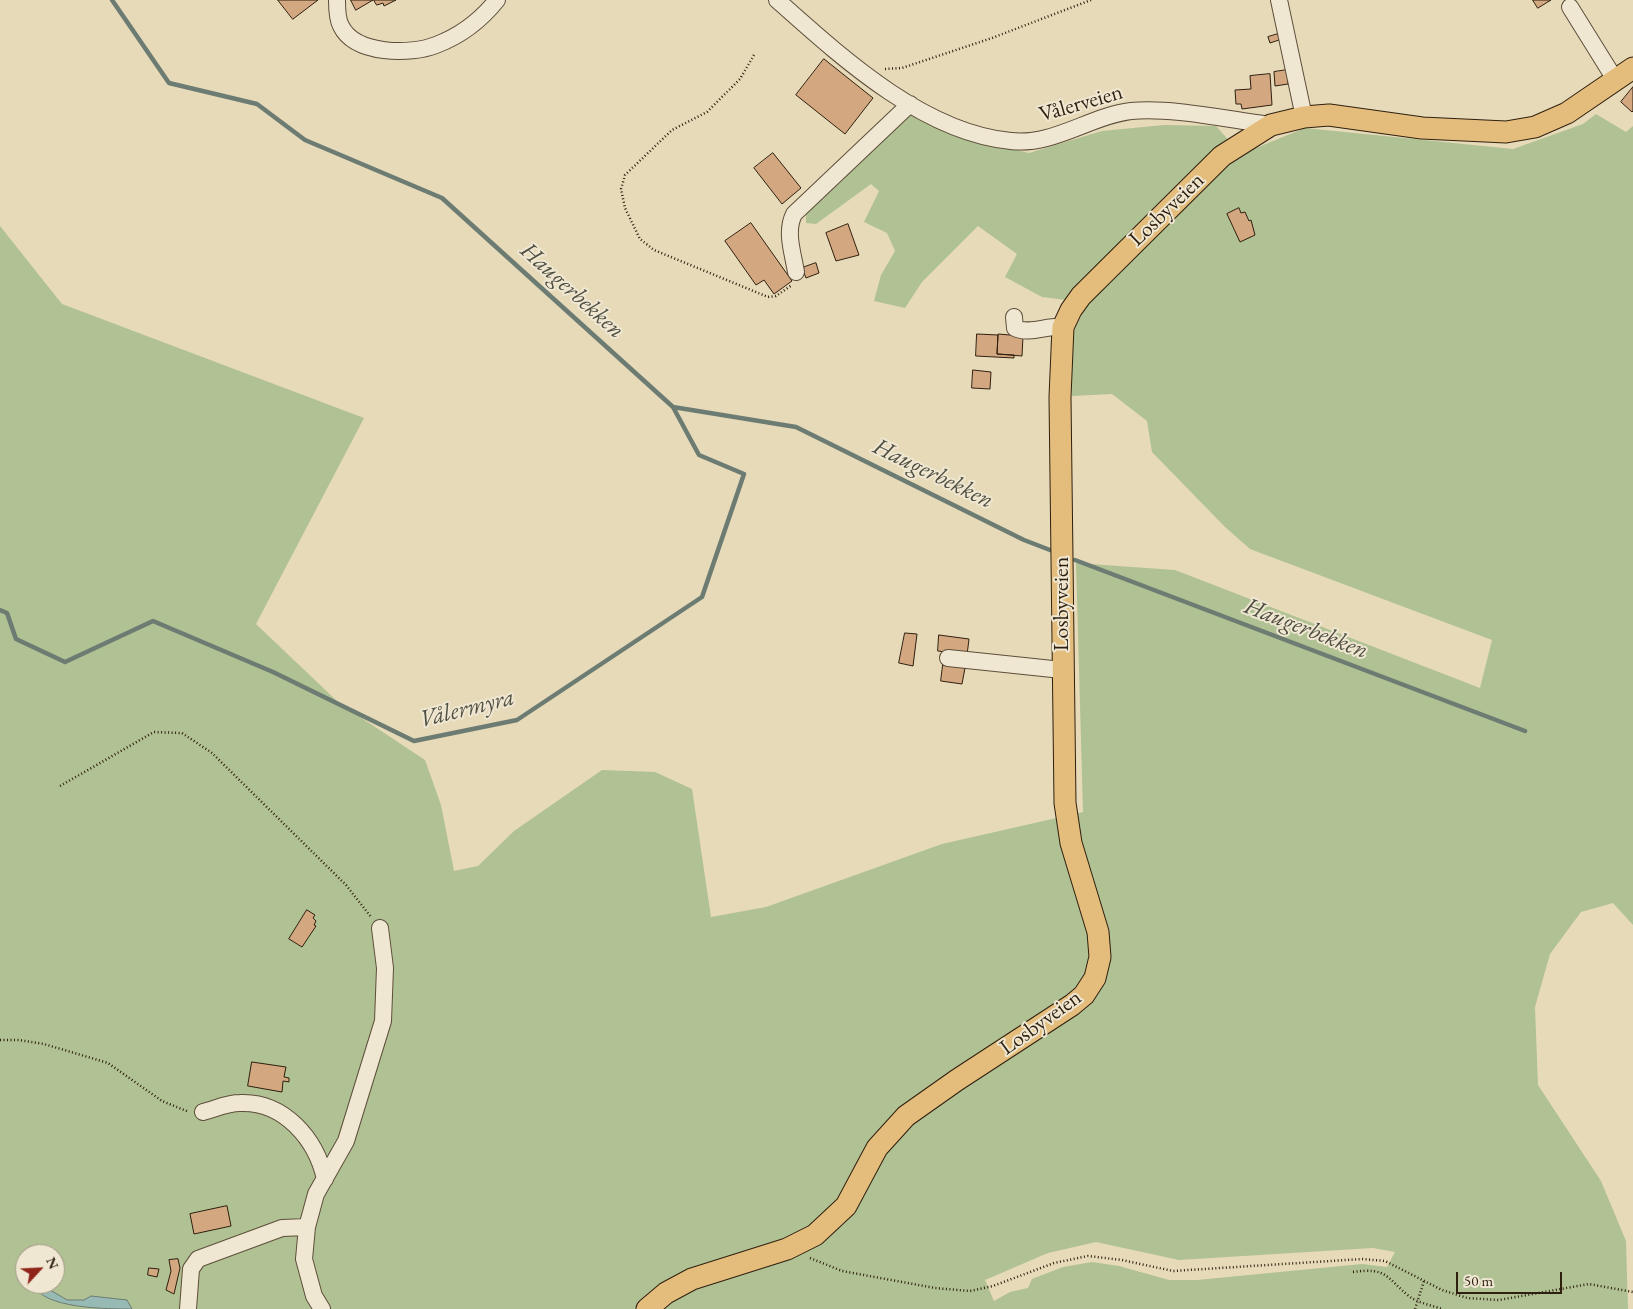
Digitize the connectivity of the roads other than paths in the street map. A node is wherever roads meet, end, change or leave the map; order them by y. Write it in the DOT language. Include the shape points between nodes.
graph roads {
  1 [pos="337,0"];
  2 [pos="497,0"];
  3 [pos="777,0"];
  4 [pos="1279,0"];
  5 [pos="1570,7"];
  6 [pos="1633,68"];
  7 [pos="1616,81"];
  8 [pos="910,104"];
  9 [pos="1304,117"];
  10 [pos="1271,125"];
  11 [pos="796,272"];
  12 [pos="1014,317"];
  13 [pos="1063,327"];
  14 [pos="948,658"];
  15 [pos="1062,670"];
  16 [pos="380,928"];
  17 [pos="203,1112"];
  18 [pos="325,1178"];
  19 [pos="307,1227"];
  20 [pos="188,1309"];
  21 [pos="322,1309"];
  22 [pos="647,1309"];
  1 -- 2 [label="street" via="341,26 348,35 371,47 402,52 435,46 457,35 478,20"];
  3 -- 8 [label="street, Vålerveien" via="860,72"];
  4 -- 9 [label="street"];
  5 -- 7 [label="street"];
  6 -- 7 [label="main road, Losbyveien"];
  7 -- 9 [label="main road, Losbyveien" via="1567,114 1535,127 1506,132 1422,128 1329,115"];
  8 -- 10 [label="street, Vålerveien" via="982,136 1011,142 1034,141 1098,119 1145,110"];
  8 -- 11 [label="street" via="794,214 789,234"];
  9 -- 10 [label="main road, Losbyveien"];
  10 -- 13 [label="main road, Losbyveien" via="1222,156 1101,275 1071,310"];
  12 -- 13 [label="street" via="1018,330"];
  13 -- 15 [label="main road, Losbyveien" via="1060,397"];
  14 -- 15 [label="street"];
  15 -- 22 [label="main road, Losbyveien" via="1065,803 1071,843 1098,932 1100,958 1084,996 906,1116 877,1148 846,1206 815,1235 787,1249 692,1279 666,1293"];
  16 -- 18 [label="street" via="385,968 383,1021 346,1141"];
  17 -- 18 [label="street" via="240,1103 276,1111 309,1140"];
  18 -- 19 [label="street" via="316,1194"];
  19 -- 20 [label="street" via="282,1228 198,1259 191,1269"];
  19 -- 21 [label="street" via="304,1259 314,1296"];
}
